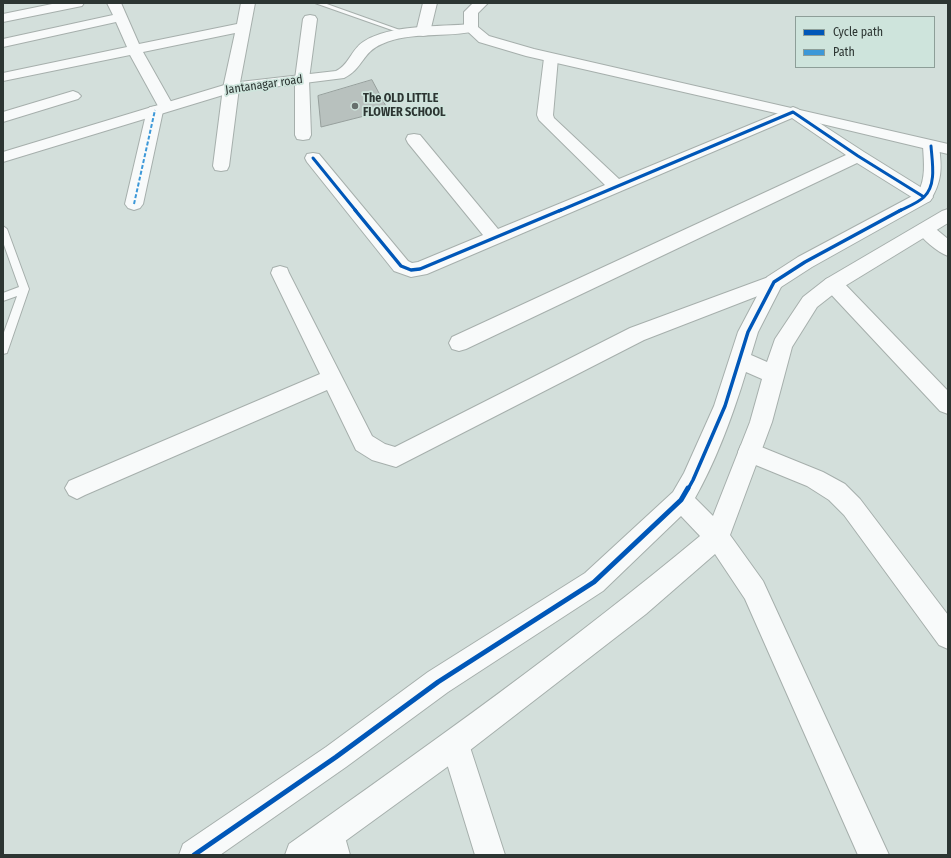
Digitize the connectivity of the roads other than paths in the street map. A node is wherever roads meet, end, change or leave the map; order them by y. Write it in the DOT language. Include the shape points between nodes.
graph roads {
  1 [pos="77,3"];
  2 [pos="114,3"];
  3 [pos="248,3"];
  4 [pos="318,3"];
  5 [pos="430,3"];
  6 [pos="481,3"];
  7 [pos="121,17"];
  8 [pos="3,18"];
  9 [pos="310,19"];
  10 [pos="242,27"];
  11 [pos="471,28"];
  12 [pos="423,32"];
  13 [pos="408,34"];
  14 [pos="3,44"];
  15 [pos="135,50"];
  16 [pos="551,58"];
  17 [pos="3,77"];
  18 [pos="302,79"];
  19 [pos="231,88"];
  20 [pos="73,96"];
  21 [pos="160,109"];
  22 [pos="792,112"];
  23 [pos="3,117"];
  24 [pos="303,136"];
  25 [pos="414,139"];
  26 [pos="940,148"];
  27 [pos="858,156"];
  28 [pos="3,157"];
  29 [pos="313,158"];
  30 [pos="221,166"];
  31 [pos="616,186"];
  32 [pos="924,197"];
  33 [pos="134,204"];
  34 [pos="948,215"];
  35 [pos="3,229"];
  36 [pos="925,229"];
  37 [pos="495,237"];
  38 [pos="948,249"];
  39 [pos="280,273"];
  40 [pos="774,282"];
  41 [pos="833,284"];
  42 [pos="24,289"];
  43 [pos="3,297"];
  44 [pos="459,343"];
  45 [pos="3,350"];
  46 [pos="739,359"];
  47 [pos="774,375"];
  48 [pos="333,378"];
  49 [pos="948,405"];
  50 [pos="749,452"];
  51 [pos="77,488"];
  52 [pos="681,500"];
  53 [pos="717,537"];
  54 [pos="948,636"];
  55 [pos="455,744"];
  56 [pos="332,845"];
  57 [pos="194,855"];
  58 [pos="300,855"];
  59 [pos="490,855"];
  60 [pos="874,855"];
  1 -- 8 [label="street"];
  2 -- 7 [label="street"];
  3 -- 10 [label="street"];
  4 -- 13 [label="lane"];
  5 -- 12 [label="street"];
  6 -- 11 [label="street" via="472,12"];
  7 -- 14 [label="street"];
  7 -- 15 [label="street"];
  9 -- 18 [label="street"];
  10 -- 15 [label="street"];
  10 -- 19 [label="street"];
  11 -- 12 [label="street, Jantanagar road"];
  11 -- 16 [label="street" via="484,38"];
  12 -- 13 [label="street, Jantanagar road"];
  13 -- 18 [label="street, Jantanagar road" via="368,45 360,52 347,72"];
  15 -- 17 [label="street"];
  15 -- 21 [label="street"];
  16 -- 22 [label="street"];
  16 -- 31 [label="street" via="546,120"];
  18 -- 19 [label="street, Jantanagar road"];
  18 -- 24 [label="street"];
  19 -- 21 [label="street, Jantanagar road"];
  19 -- 30 [label="street"];
  20 -- 23 [label="street"];
  21 -- 28 [label="street, Jantanagar road"];
  21 -- 33 [label="street"];
  22 -- 26 [label="street"];
  22 -- 27 [label="street"];
  22 -- 31 [label="street"];
  25 -- 37 [label="street"];
  26 -- 32 [label="street" via="932,184"];
  27 -- 32 [label="street"];
  27 -- 44 [label="street"];
  29 -- 37 [label="street" via="401,266 411,270 420,269"];
  31 -- 37 [label="street"];
  32 -- 40 [label="street" via="805,262"];
  34 -- 36 [label="street"];
  35 -- 42 [label="lane"];
  36 -- 38 [label="street"];
  36 -- 41 [label="street"];
  39 -- 48 [label="street"];
  40 -- 46 [label="street" via="748,332"];
  40 -- 48 [label="street" via="637,334 396,457 380,453 364,443"];
  41 -- 47 [label="street" via="810,302 782,345"];
  41 -- 49 [label="street"];
  42 -- 43 [label="lane"];
  42 -- 45 [label="lane"];
  46 -- 47 [label="street"];
  46 -- 52 [label="street" via="725,406 693,480"];
  47 -- 50 [label="street" via="761,422"];
  48 -- 51 [label="street"];
  50 -- 53 [label="street"];
  50 -- 54 [label="street" via="815,479 837,492 852,507"];
  52 -- 53 [label="street"];
  52 -- 57 [label="street" via="594,582 438,682 336,757"];
  53 -- 55 [label="street" via="637,605"];
  53 -- 60 [label="street" via="754,590"];
  55 -- 56 [label="street"];
  55 -- 59 [label="street"];
  56 -- 58 [label="street"];
}
